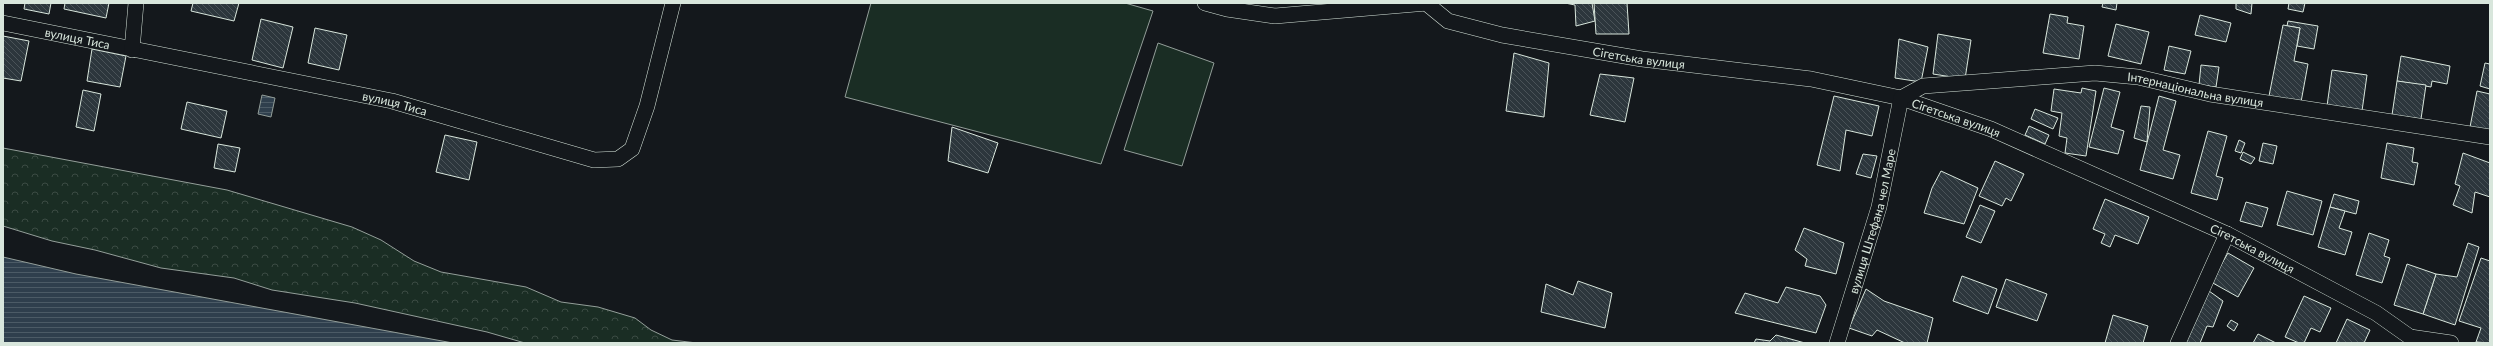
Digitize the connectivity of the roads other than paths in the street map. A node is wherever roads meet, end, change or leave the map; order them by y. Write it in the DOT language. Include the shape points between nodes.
graph roads {
  1 [pos="136,3"];
  2 [pos="673,3"];
  3 [pos="1205,3"];
  4 [pos="1426,3"];
  5 [pos="3,23"];
  6 [pos="132,50"];
  7 [pos="1901,98"];
  8 [pos="2490,137"];
  9 [pos="2227,234"];
  10 [pos="2409,340"];
  11 [pos="1837,343"];
  12 [pos="2178,343"];
  13 [pos="2451,343"];
  1 -- 6 [label="street"];
  2 -- 6 [label="street, вулиця Тиса" via="647,106 632,149 618,159 594,160 392,101"];
  3 -- 4 [label="street" via="1275,16"];
  4 -- 7 [label="street, Сігетська вулиця" via="1448,21 1502,35 1642,59 1811,79"];
  5 -- 6 [label="street, вулиця Тиса"];
  7 -- 8 [label="street, Інтернаціональна вулиця" via="1923,86 2095,73 2138,77 2210,94"];
  7 -- 9 [label="street, Сігетська вулиця" via="1991,129"];
  7 -- 11 [label="street, вулиця Штефана чел Маре" via="1879,207"];
  9 -- 10 [label="street, Сігетська вулиця" via="2376,313"];
  9 -- 12 [label="street"];
  10 -- 13 [label="street, Сігетська вулиця"];
}
